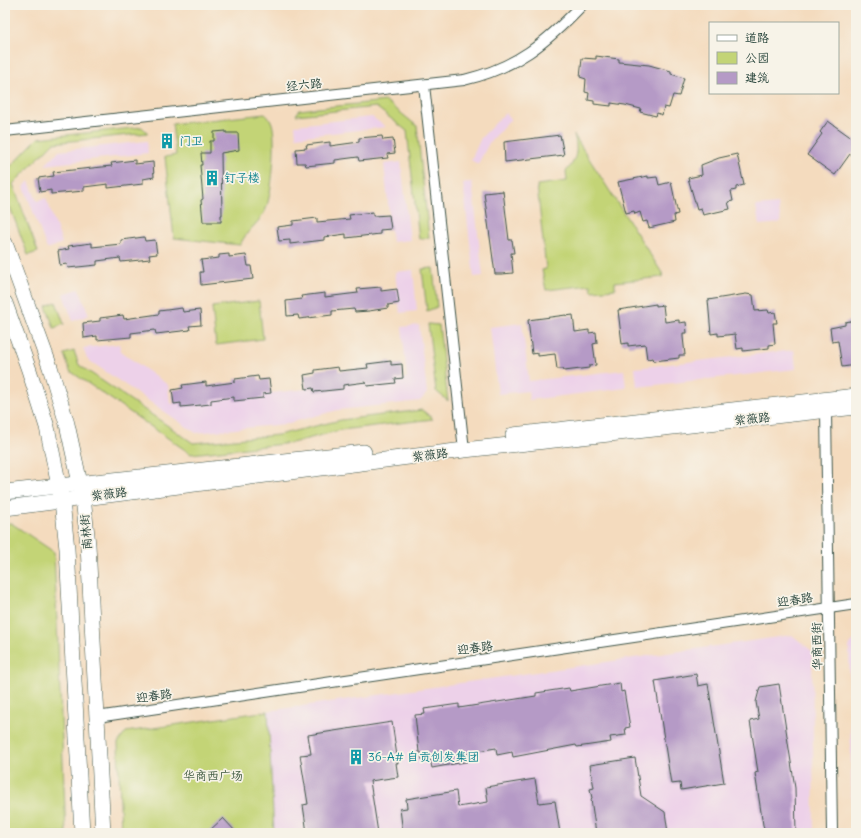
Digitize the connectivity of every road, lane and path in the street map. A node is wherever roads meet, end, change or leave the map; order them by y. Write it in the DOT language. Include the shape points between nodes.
graph roads {
  1 [pos="582,5"];
  2 [pos="424,85"];
  3 [pos="5,131"];
  4 [pos="5,243"];
  5 [pos="5,303"];
  6 [pos="856,396"];
  7 [pos="856,407"];
  8 [pos="826,411"];
  9 [pos="464,445"];
  10 [pos="60,486"];
  11 [pos="82,490"];
  12 [pos="5,492"];
  13 [pos="62,501"];
  14 [pos="5,508"];
  15 [pos="856,604"];
  16 [pos="830,608"];
  17 [pos="97,717"];
  18 [pos="82,833"];
  19 [pos="103,833"];
  20 [pos="832,833"];
  1 -- 2 [label="street, 经六路" via="546,41 499,70 464,80"];
  2 -- 3 [label="street, 经六路"];
  2 -- 9 [label="street"];
  4 -- 11 [label="main road, 南林街" via="50,368 67,424"];
  5 -- 10 [label="main road, 南林街" via="47,427"];
  6 -- 9 [label="main road, 紫薇路"];
  7 -- 8 [label="main road, 紫薇路"];
  8 -- 9 [label="main road, 紫薇路"];
  8 -- 16 [label="street, 华商西街"];
  9 -- 11 [label="main road, 紫薇路"];
  10 -- 11 [label="main road, 紫薇路"];
  10 -- 12 [label="main road, 紫薇路"];
  10 -- 13 [label="main road, 南林街"];
  11 -- 13 [label="main road, 紫薇路"];
  11 -- 17 [label="main road, 南林街" via="88,545"];
  13 -- 14 [label="main road, 紫薇路"];
  13 -- 18 [label="main road, 南林街" via="68,549"];
  15 -- 16 [label="street, 迎春路"];
  16 -- 17 [label="street, 迎春路"];
  16 -- 20 [label="street, 华商西街"];
  17 -- 19 [label="main road, 南林街"];
}
